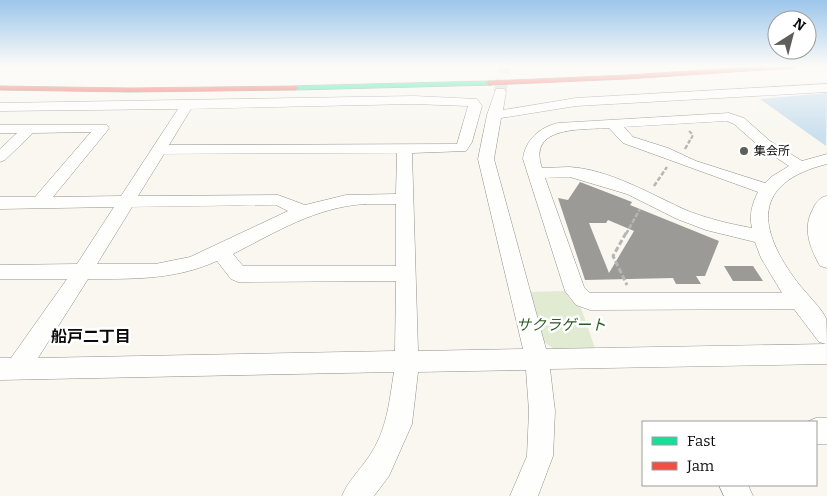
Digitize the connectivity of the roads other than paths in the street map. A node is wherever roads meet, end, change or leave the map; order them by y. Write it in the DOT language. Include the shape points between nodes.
graph roads {
  1 [pos="806,89"];
  2 [pos="500,92"];
  3 [pos="187,105"];
  4 [pos="0,107"];
  5 [pos="494,115"];
  6 [pos="612,124"];
  7 [pos="29,129"];
  8 [pos="0,130"];
  9 [pos="404,149"];
  10 [pos="159,150"];
  11 [pos="0,157"];
  12 [pos="827,160"];
  13 [pos="800,166"];
  14 [pos="536,173"];
  15 [pos="766,189"];
  16 [pos="404,199"];
  17 [pos="827,201"];
  18 [pos="127,202"];
  19 [pos="39,203"];
  20 [pos="0,204"];
  21 [pos="306,212"];
  22 [pos="822,222"];
  23 [pos="763,237"];
  24 [pos="221,251"];
  25 [pos="827,261"];
  26 [pos="83,271"];
  27 [pos="0,272"];
  28 [pos="404,273"];
  29 [pos="801,301"];
  30 [pos="827,335"];
  31 [pos="827,354"];
  32 [pos="537,358"];
  33 [pos="407,362"];
  34 [pos="9,368"];
  35 [pos="356,496"];
  36 [pos="524,496"];
  1 -- 5 [label="street" via="576,102"];
  2 -- 5 [label="street"];
  3 -- 4 [label="street"];
  3 -- 9 [label="street" via="415,100 472,102 475,106 461,148"];
  3 -- 10 [label="street"];
  5 -- 32 [label="street" via="486,159"];
  6 -- 13 [label="street" via="729,117 739,120 765,144"];
  6 -- 14 [label="street" via="570,126 549,131 534,143 530,151"];
  6 -- 15 [label="street" via="628,140"];
  7 -- 8 [label="street"];
  7 -- 11 [label="street"];
  7 -- 19 [label="street" via="102,128"];
  9 -- 10 [label="street"];
  9 -- 16 [label="street"];
  10 -- 18 [label="street"];
  12 -- 13 [label="street"];
  13 -- 15 [label="street" via="778,177"];
  14 -- 23 [label="street" via="586,175 633,190 712,226"];
  14 -- 29 [label="street" via="575,291 583,299 636,303"];
  15 -- 23 [label="street" via="759,217"];
  16 -- 21 [label="street" via="354,200 327,204"];
  16 -- 28 [label="street"];
  17 -- 22 [label="street" via="818,212"];
  18 -- 19 [label="street"];
  18 -- 21 [label="street" via="278,200"];
  18 -- 26 [label="street"];
  19 -- 20 [label="street"];
  21 -- 24 [label="street"];
  22 -- 25 [label="street" via="818,241"];
  23 -- 29 [label="street" via="771,258"];
  24 -- 26 [label="street" via="180,267 155,271"];
  24 -- 28 [label="street" via="238,274"];
  26 -- 27 [label="street"];
  26 -- 34 [label="street"];
  28 -- 33 [label="street"];
  29 -- 30 [label="street"];
  31 -- 32 [label="street"];
  32 -- 33 [label="street"];
  32 -- 36 [label="street" via="542,411 540,456"];
  33 -- 34 [label="street"];
  33 -- 35 [label="street" via="399,424 379,466"];
}
